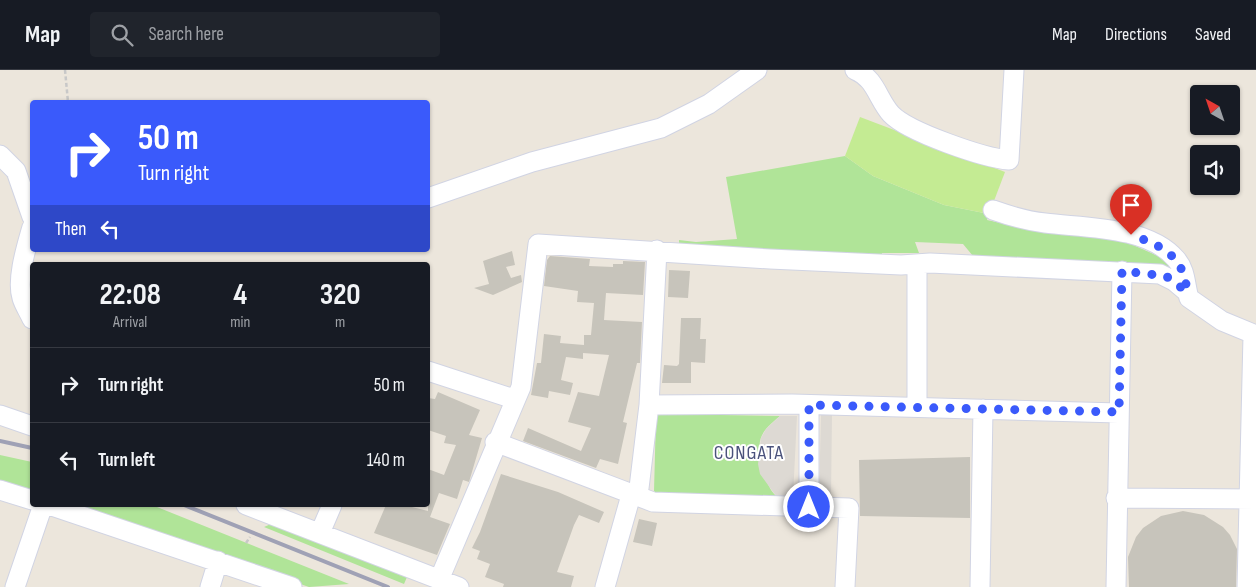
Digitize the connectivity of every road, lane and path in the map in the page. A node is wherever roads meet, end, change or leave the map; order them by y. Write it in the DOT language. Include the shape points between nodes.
graph roads {
  1 [pos="65,70"];
  2 [pos="757,70"];
  3 [pos="855,70"];
  4 [pos="1014,70"];
  5 [pos="68,100"];
  6 [pos="0,155"];
  7 [pos="430,197"];
  8 [pos="993,210"];
  9 [pos="30,211"];
  10 [pos="30,234"];
  11 [pos="657,250"];
  12 [pos="917,264"];
  13 [pos="1122,271"];
  14 [pos="1187,292"];
  15 [pos="30,315"];
  16 [pos="1254,336"];
  17 [pos="430,372"];
  18 [pos="514,399"];
  19 [pos="648,404"];
  20 [pos="809,405"];
  21 [pos="917,408"];
  22 [pos="984,409"];
  23 [pos="1119,412"];
  24 [pos="0,415"];
  25 [pos="30,425"];
  26 [pos="495,442"];
  27 [pos="0,490"];
  28 [pos="631,495"];
  29 [pos="1116,498"];
  30 [pos="30,499"];
  31 [pos="1253,499"];
  32 [pos="42,507"];
  33 [pos="55,507"];
  34 [pos="251,507"];
  35 [pos="331,507"];
  36 [pos="809,507"];
  37 [pos="320,533"];
  38 [pos="250,537"];
  39 [pos="246,543"];
  40 [pos="218,562"];
  41 [pos="439,580"];
  42 [pos="1250,583"];
  43 [pos="15,587"];
  44 [pos="210,587"];
  45 [pos="292,587"];
  46 [pos="459,587"];
  47 [pos="604,587"];
  48 [pos="845,587"];
  49 [pos="980,587"];
  50 [pos="1116,587"];
  1 -- 5 [label="path"];
  2 -- 7 [label="street" via="709,104 661,128 532,162"];
  3 -- 4 [label="street" via="872,82 892,115 907,124 968,150 994,159 1009,160"];
  6 -- 9 [label="street" via="16,171"];
  8 -- 14 [label="street" via="1022,219 1114,230 1150,242 1176,258 1183,270"];
  10 -- 15 [label="street" via="21,284 21,297"];
  11 -- 12 [label="street" via="770,259"];
  11 -- 18 [label="street" via="538,244 521,387"];
  11 -- 19 [label="street"];
  12 -- 13 [label="street"];
  12 -- 21 [label="street"];
  13 -- 14 [label="street" via="1166,276"];
  13 -- 23 [label="street"];
  14 -- 16 [label="street" via="1198,306"];
  16 -- 31 [label="street"];
  17 -- 18 [label="street"];
  18 -- 26 [label="street"];
  19 -- 20 [label="street"];
  19 -- 28 [label="street" via="639,488"];
  20 -- 21 [label="street"];
  20 -- 36 [label="street"];
  21 -- 22 [label="street"];
  22 -- 23 [label="street"];
  22 -- 49 [label="street"];
  23 -- 29 [label="street"];
  24 -- 25 [label="street"];
  26 -- 28 [label="street"];
  26 -- 41 [label="street"];
  27 -- 30 [label="street"];
  28 -- 36 [label="street" via="653,502"];
  28 -- 47 [label="street"];
  29 -- 31 [label="street"];
  29 -- 50 [label="street"];
  31 -- 42 [label="street"];
  32 -- 43 [label="street"];
  33 -- 40 [label="street"];
  34 -- 37 [label="street"];
  35 -- 37 [label="street"];
  36 -- 48 [label="street" via="849,508"];
  37 -- 41 [label="street"];
  38 -- 39 [label="path"];
  40 -- 44 [label="street"];
  40 -- 45 [label="street"];
  41 -- 46 [label="street"];
}
